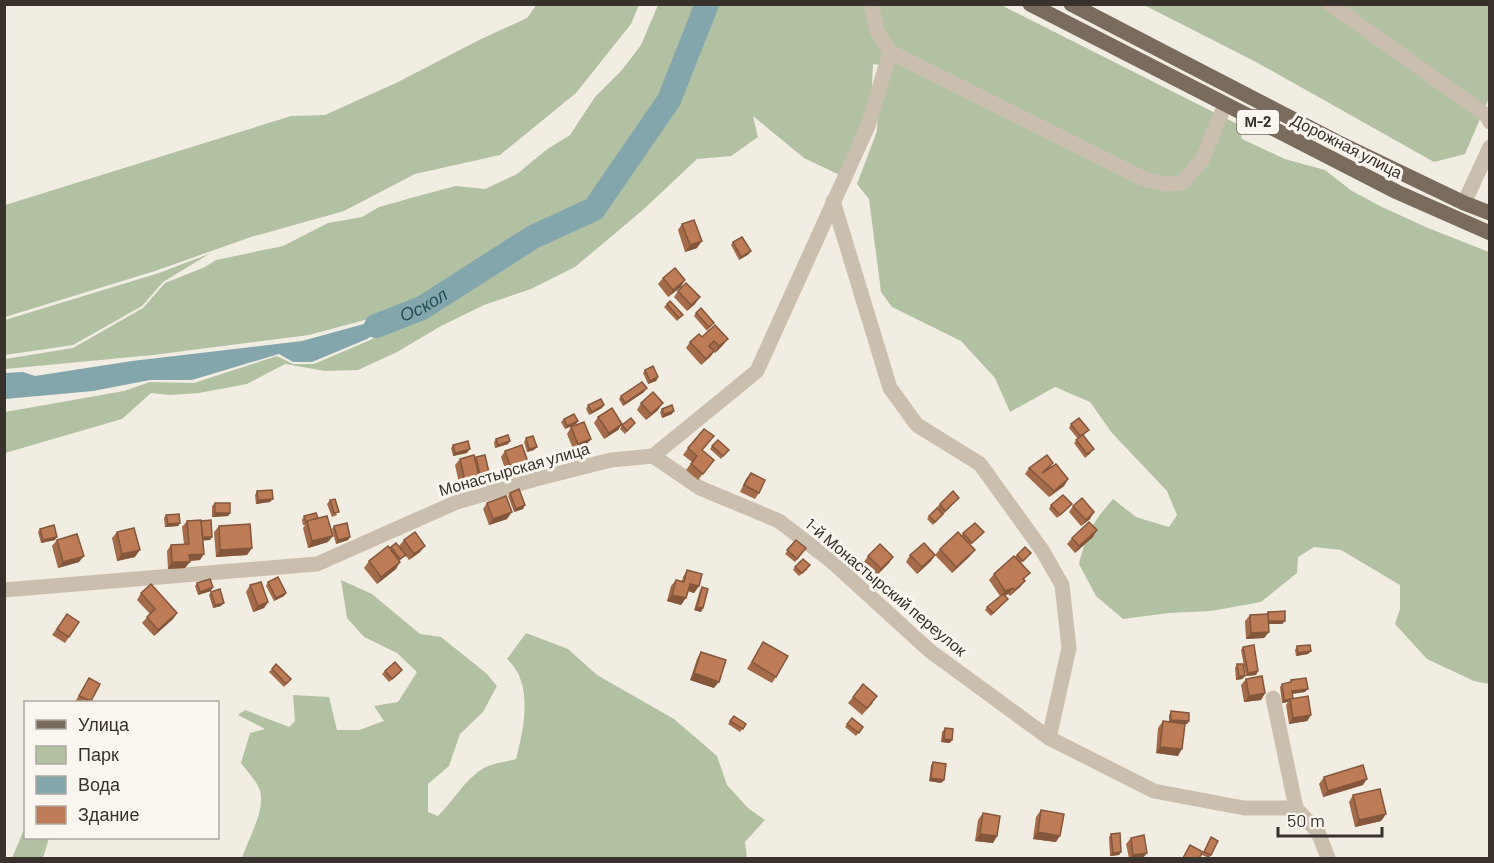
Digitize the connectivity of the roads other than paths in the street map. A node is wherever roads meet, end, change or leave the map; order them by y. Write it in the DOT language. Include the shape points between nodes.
graph roads {
  1 [pos="871,4"];
  2 [pos="1030,4"];
  3 [pos="1071,4"];
  4 [pos="1330,4"];
  5 [pos="890,52"];
  6 [pos="1225,105"];
  7 [pos="1490,122"];
  8 [pos="1490,147"];
  9 [pos="833,201"];
  10 [pos="1464,203"];
  11 [pos="1490,213"];
  12 [pos="1490,233"];
  13 [pos="653,456"];
  14 [pos="4,590"];
  15 [pos="1273,698"];
  16 [pos="1049,738"];
  17 [pos="1296,808"];
  18 [pos="1328,858"];
  1 -- 5 [label="lane" via="877,31"];
  2 -- 6 [label="main road, Дорожная улица / М-2"];
  3 -- 10 [label="main road, Дорожная улица / М-2"];
  4 -- 7 [label="lane" via="1486,115"];
  5 -- 6 [label="lane" via="1144,179 1166,184 1182,183 1202,160"];
  5 -- 9 [label="lane" via="868,126"];
  6 -- 12 [label="main road, Дорожная улица / М-2" via="1397,192"];
  8 -- 10 [label="lane"];
  9 -- 13 [label="lane" via="757,371"];
  9 -- 16 [label="lane" via="890,388 917,425 980,465 1042,550 1062,585 1069,648"];
  10 -- 11 [label="main road, Дорожная улица / М-2"];
  13 -- 14 [label="lane, Монастырская улица" via="611,460 457,502 317,564"];
  13 -- 16 [label="lane, 1-й Монастырский переулок" via="700,488 779,521 830,560 930,651"];
  15 -- 17 [label="lane"];
  16 -- 17 [label="lane, 1-й Монастырский переулок" via="1155,791 1244,808"];
  17 -- 18 [label="lane" via="1318,832"];
}
